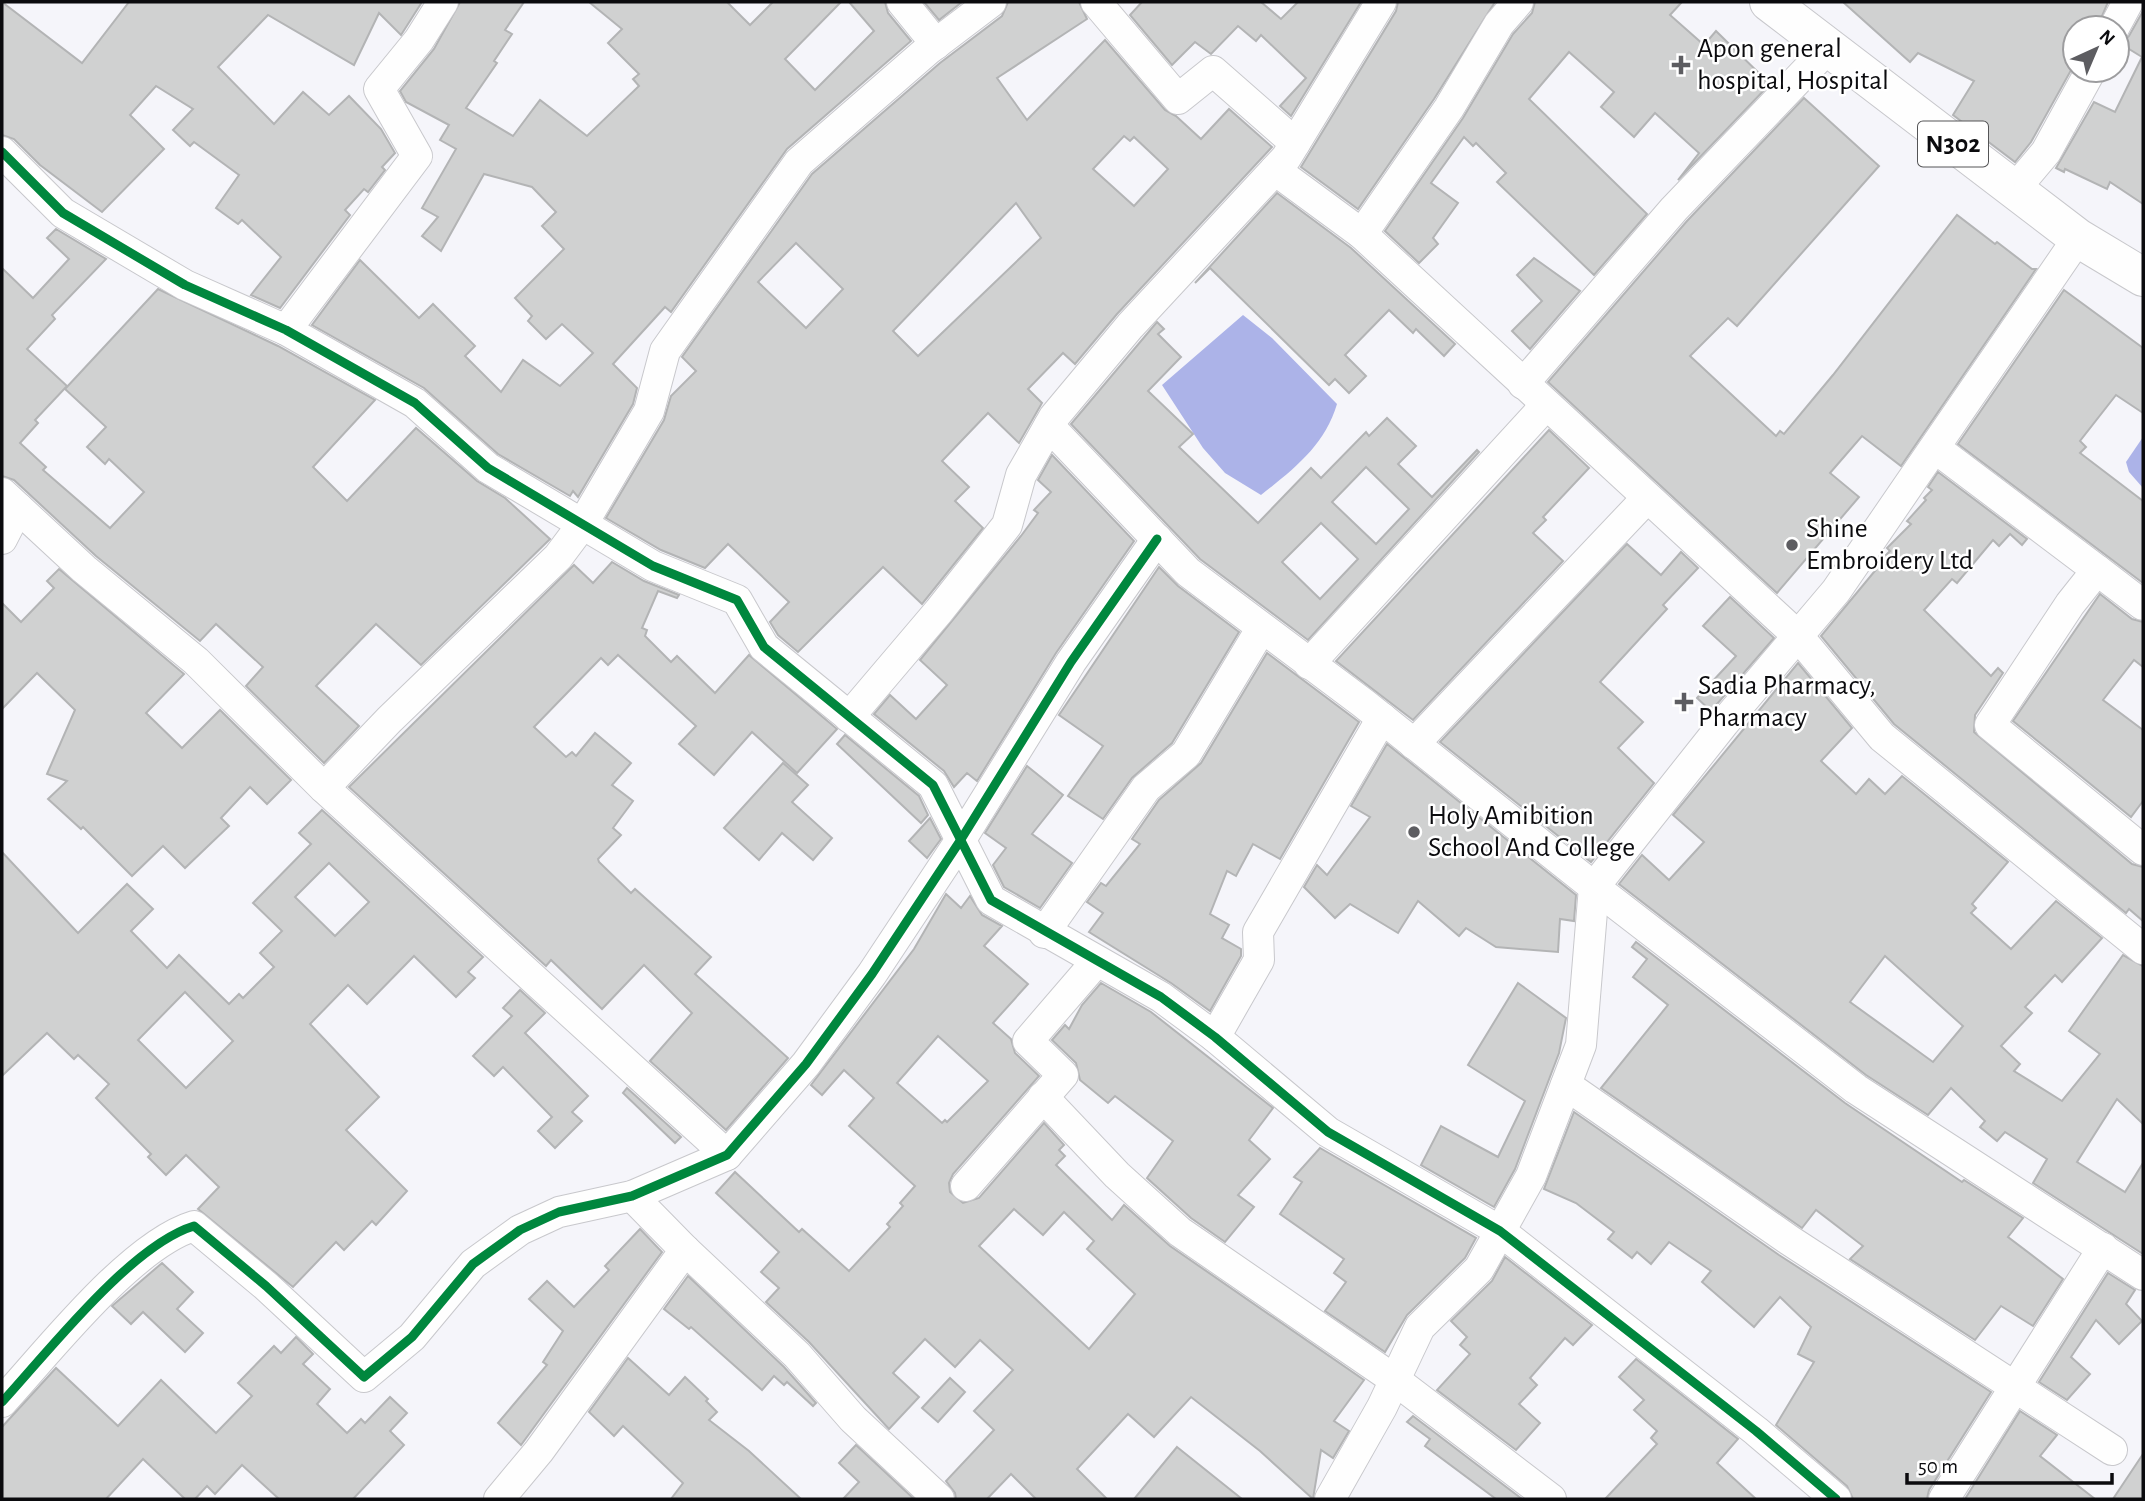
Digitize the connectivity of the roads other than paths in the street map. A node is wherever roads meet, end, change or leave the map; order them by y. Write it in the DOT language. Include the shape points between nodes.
graph roads {
  1 [pos="443,2"];
  2 [pos="902,2"];
  3 [pos="991,2"];
  4 [pos="1096,2"];
  5 [pos="1381,2"];
  6 [pos="1518,2"];
  7 [pos="1769,2"];
  8 [pos="936,44"];
  9 [pos="1828,48"];
  10 [pos="2083,84"];
  11 [pos="1295,143"];
  12 [pos="2,152"];
  13 [pos="1275,170"];
  14 [pos="2014,190"];
  15 [pos="1362,234"];
  16 [pos="2078,238"];
  17 [pos="2143,277"];
  18 [pos="286,330"];
  19 [pos="1523,384"];
  20 [pos="1546,405"];
  21 [pos="1049,426"];
  22 [pos="1935,448"];
  23 [pos="1647,498"];
  24 [pos="10,500"];
  25 [pos="583,525"];
  26 [pos="2,539"];
  27 [pos="1157,539"];
  28 [pos="2097,570"];
  29 [pos="2143,605"];
  30 [pos="1261,629"];
  31 [pos="1798,636"];
  32 [pos="1309,664"];
  33 [pos="849,717"];
  34 [pos="1382,718"];
  35 [pos="1414,744"];
  36 [pos="324,789"];
  37 [pos="960,841"];
  38 [pos="2143,850"];
  39 [pos="1594,887"];
  40 [pos="1044,933"];
  41 [pos="2143,949"];
  42 [pos="1096,962"];
  43 [pos="1214,1037"];
  44 [pos="1566,1085"];
  45 [pos="1044,1097"];
  46 [pos="727,1155"];
  47 [pos="966,1186"];
  48 [pos="632,1196"];
  49 [pos="1500,1231"];
  50 [pos="2103,1248"];
  51 [pos="685,1250"];
  52 [pos="2143,1275"];
  53 [pos="1395,1380"];
  54 [pos="2015,1387"];
  55 [pos="2,1402"];
  56 [pos="2112,1450"];
  57 [pos="499,1499"];
  58 [pos="939,1499"];
  59 [pos="1330,1499"];
  60 [pos="1551,1499"];
  61 [pos="1836,1499"];
  62 [pos="1944,1499"];
  1 -- 18 [label="street" via="379,89 417,156"];
  2 -- 8 [label="street"];
  3 -- 8 [label="street"];
  4 -- 11 [label="street" via="1178,99 1213,71"];
  5 -- 11 [label="street"];
  6 -- 15 [label="street"];
  7 -- 9 [label="highway, N302"];
  8 -- 25 [label="street" via="799,162 665,351 649,411"];
  9 -- 14 [label="highway, N302"];
  9 -- 19 [label="street" via="1674,209"];
  10 -- 14 [label="street" via="2046,152"];
  11 -- 13 [label="street"];
  12 -- 18 [label="street" via="62,213 185,285"];
  13 -- 15 [label="street"];
  13 -- 21 [label="street" via="1130,326"];
  14 -- 16 [label="highway, N302"];
  15 -- 19 [label="street"];
  16 -- 17 [label="highway, N302"];
  16 -- 22 [label="street"];
  18 -- 25 [label="street" via="415,403 488,468"];
  19 -- 20 [label="street"];
  20 -- 23 [label="street"];
  20 -- 32 [label="street"];
  21 -- 27 [label="street"];
  21 -- 33 [label="street" via="1021,475 1007,525"];
  22 -- 28 [label="street"];
  22 -- 31 [label="street" via="1836,591"];
  23 -- 31 [label="street"];
  23 -- 35 [label="street"];
  24 -- 26 [label="street"];
  24 -- 36 [label="street" via="84,569 196,661"];
  25 -- 33 [label="street" via="653,566 737,600 764,647"];
  25 -- 36 [label="street" via="558,557"];
  27 -- 30 [label="street" via="1188,572"];
  27 -- 37 [label="street" via="1071,662"];
  28 -- 29 [label="street"];
  28 -- 38 [label="street" via="1990,725"];
  30 -- 32 [label="street"];
  30 -- 40 [label="street" via="1186,754 1146,788"];
  31 -- 39 [label="street"];
  31 -- 41 [label="street" via="1882,737"];
  32 -- 34 [label="street"];
  33 -- 37 [label="street" via="933,785"];
  34 -- 35 [label="street"];
  34 -- 43 [label="street" via="1258,932 1259,960"];
  35 -- 39 [label="street"];
  36 -- 46 [label="street"];
  37 -- 40 [label="street" via="992,900"];
  37 -- 46 [label="street" via="872,974"];
  39 -- 44 [label="street" via="1581,1045"];
  39 -- 50 [label="street" via="1856,1089"];
  40 -- 42 [label="street"];
  42 -- 43 [label="street" via="1161,998"];
  42 -- 45 [label="street" via="1028,1041 1063,1075"];
  43 -- 49 [label="street" via="1328,1132"];
  44 -- 49 [label="street" via="1531,1176"];
  44 -- 54 [label="street" via="1788,1240"];
  45 -- 47 [label="street"];
  45 -- 53 [label="street" via="1117,1175 1180,1232"];
  46 -- 48 [label="street"];
  48 -- 51 [label="street"];
  48 -- 55 [label="street" via="559,1212 520,1230 473,1264 412,1338 364,1377 194,1226 172,1233 124,1271"];
  49 -- 53 [label="street" via="1479,1269 1420,1327"];
  49 -- 61 [label="street"];
  50 -- 52 [label="street"];
  50 -- 54 [label="street"];
  51 -- 57 [label="street"];
  51 -- 58 [label="street"];
  53 -- 59 [label="street"];
  53 -- 60 [label="street"];
  54 -- 56 [label="street"];
  54 -- 62 [label="street"];
}
